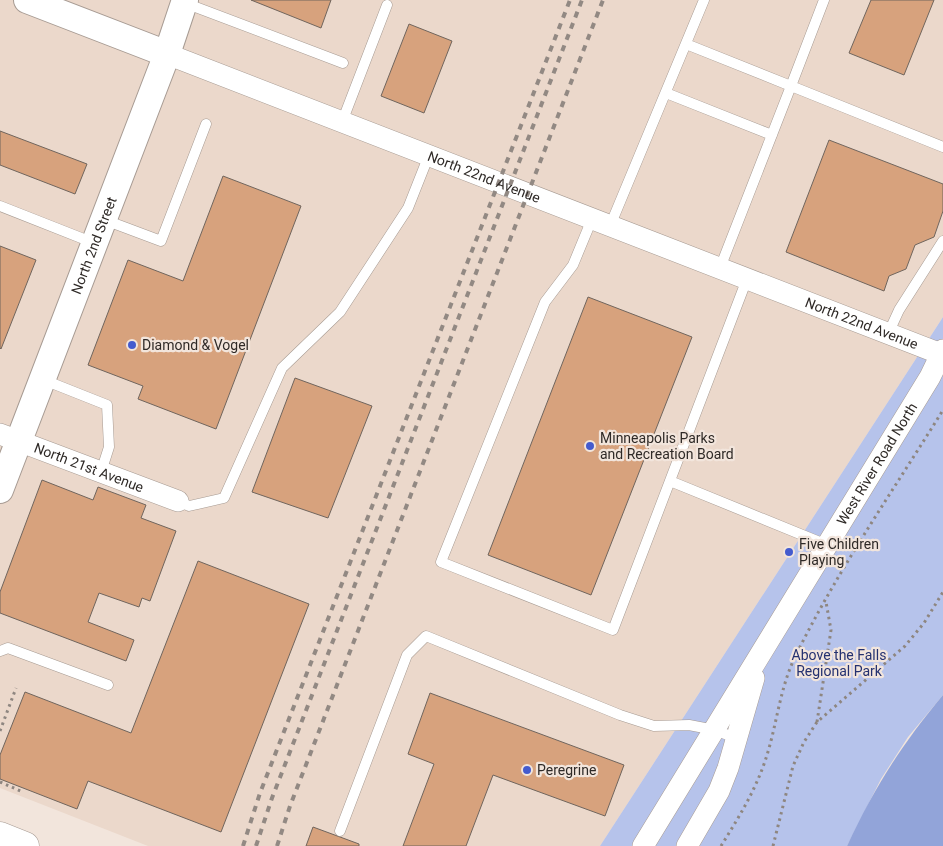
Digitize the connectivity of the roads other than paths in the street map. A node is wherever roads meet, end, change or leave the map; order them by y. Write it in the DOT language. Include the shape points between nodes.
graph roads {
  1 [pos="27,0"];
  2 [pos="704,0"];
  3 [pos="824,0"];
  4 [pos="185,1"];
  5 [pos="387,5"];
  6 [pos="686,44"];
  7 [pos="167,54"];
  8 [pos="343,63"];
  9 [pos="791,86"];
  10 [pos="666,93"];
  11 [pos="342,122"];
  12 [pos="206,124"];
  13 [pos="772,135"];
  14 [pos="943,147"];
  15 [pos="429,155"];
  16 [pos="0,206"];
  17 [pos="104,220"];
  18 [pos="601,223"];
  19 [pos="943,241"];
  20 [pos="95,244"];
  21 [pos="720,268"];
  22 [pos="747,279"];
  23 [pos="888,334"];
  24 [pos="942,352"];
  25 [pos="43,380"];
  26 [pos="9,438"];
  27 [pos="101,472"];
  28 [pos="670,481"];
  29 [pos="0,490"];
  30 [pos="178,501"];
  31 [pos="827,545"];
  32 [pos="0,652"];
  33 [pos="760,654"];
  34 [pos="108,685"];
  35 [pos="715,730"];
  36 [pos="738,739"];
  37 [pos="340,831"];
  38 [pos="0,836"];
  39 [pos="25,846"];
  40 [pos="643,846"];
  41 [pos="687,846"];
  1 -- 7 [label="street, North 22nd Avenue"];
  2 -- 6 [label="lane"];
  3 -- 9 [label="lane"];
  4 -- 7 [label="street, North 2nd Street"];
  4 -- 8 [label="lane"];
  5 -- 11 [label="lane"];
  6 -- 9 [label="lane"];
  6 -- 10 [label="lane"];
  7 -- 11 [label="street, North 22nd Avenue"];
  7 -- 17 [label="street, North 2nd Street"];
  9 -- 13 [label="lane"];
  9 -- 14 [label="lane"];
  10 -- 13 [label="lane"];
  10 -- 18 [label="lane"];
  11 -- 15 [label="street, North 22nd Avenue"];
  12 -- 17 [label="lane" via="160,241"];
  13 -- 21 [label="lane"];
  15 -- 18 [label="street, North 22nd Avenue"];
  15 -- 30 [label="lane" via="408,208 340,312 282,368 224,498 189,506"];
  16 -- 20 [label="lane"];
  17 -- 20 [label="street, North 2nd Street"];
  18 -- 21 [label="street, North 22nd Avenue"];
  18 -- 28 [label="lane" via="544,302 441,562 613,630"];
  19 -- 23 [label="lane" via="899,310"];
  20 -- 25 [label="street, North 2nd Street"];
  21 -- 22 [label="street, North 22nd Avenue"];
  22 -- 23 [label="street, North 22nd Avenue"];
  22 -- 28 [label="lane"];
  23 -- 24 [label="street, North 22nd Avenue"];
  24 -- 31 [label="street, West River Road North"];
  25 -- 26 [label="street, North 2nd Street"];
  25 -- 27 [label="lane" via="106,405 109,447"];
  26 -- 27 [label="street, North 21st Avenue"];
  26 -- 29 [label="street, North 2nd Street"];
  27 -- 30 [label="street, North 21st Avenue"];
  28 -- 31 [label="lane"];
  31 -- 33 [label="street, West River Road North"];
  32 -- 34 [label="lane" via="8,648"];
  33 -- 35 [label="street, West River Road North"];
  33 -- 36 [label="street, West River Road North"];
  35 -- 36 [label="lane"];
  35 -- 37 [label="lane" via="689,725 654,726 620,715 426,636 407,655"];
  35 -- 40 [label="street, West River Road North"];
  36 -- 41 [label="street, West River Road North" via="719,792"];
  38 -- 39 [label="main road"];
}
